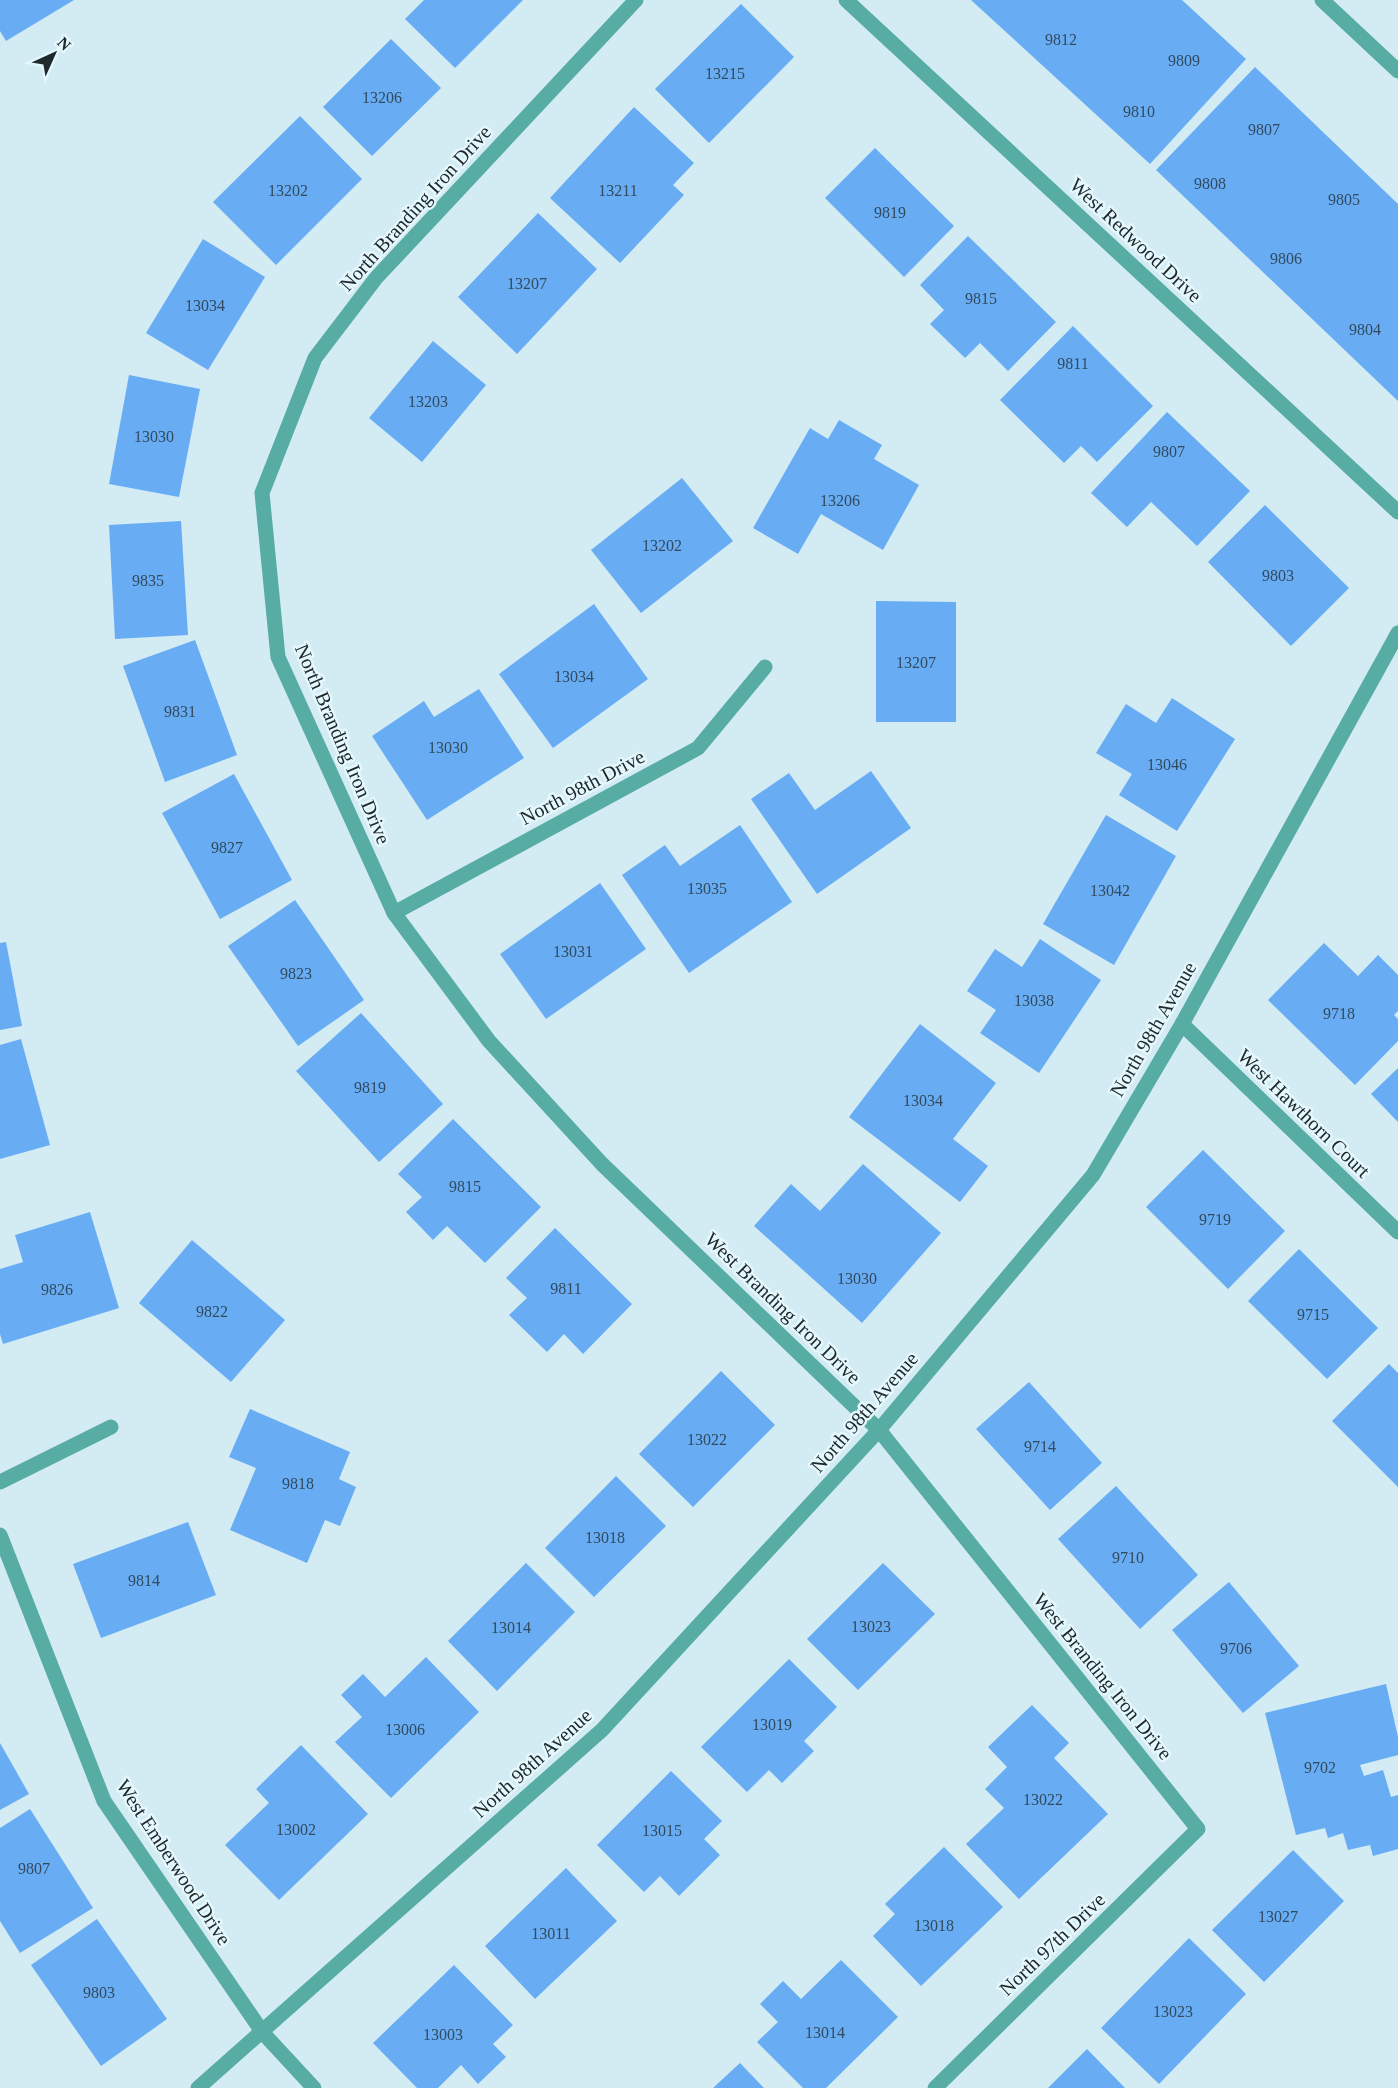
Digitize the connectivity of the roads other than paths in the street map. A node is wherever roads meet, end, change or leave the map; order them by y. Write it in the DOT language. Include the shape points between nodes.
graph roads {
  1 [pos="636,0"];
  2 [pos="846,0"];
  3 [pos="1322,0"];
  4 [pos="1398,71"];
  5 [pos="1398,512"];
  6 [pos="1398,633"];
  7 [pos="765,667"];
  8 [pos="394,912"];
  9 [pos="1182,1024"];
  10 [pos="1398,1232"];
  11 [pos="111,1427"];
  12 [pos="879,1430"];
  13 [pos="0,1482"];
  14 [pos="0,1534"];
  15 [pos="1198,1829"];
  16 [pos="262,2032"];
  17 [pos="198,2088"];
  18 [pos="314,2088"];
  19 [pos="935,2088"];
  1 -- 8 [label="street, North Branding Iron Drive" via="369,286 315,358 262,493 278,657"];
  2 -- 5 [label="street, West Redwood Drive"];
  3 -- 4 [label="street"];
  6 -- 9 [label="street, North 98th Avenue"];
  7 -- 8 [label="street, North 98th Drive" via="698,748"];
  8 -- 12 [label="street, West Branding Iron Drive" via="489,1041 602,1164"];
  9 -- 10 [label="street, West Hawthorn Court"];
  9 -- 12 [label="street, North 98th Avenue" via="1093,1175"];
  11 -- 13 [label="street"];
  12 -- 15 [label="street, West Branding Iron Drive"];
  12 -- 16 [label="street, North 98th Avenue" via="602,1730"];
  14 -- 16 [label="street, West Emberwood Drive" via="104,1801"];
  15 -- 19 [label="street, North 97th Drive"];
  16 -- 17 [label="street, North 98th Avenue"];
  16 -- 18 [label="street, West Emberwood Drive"];
}
